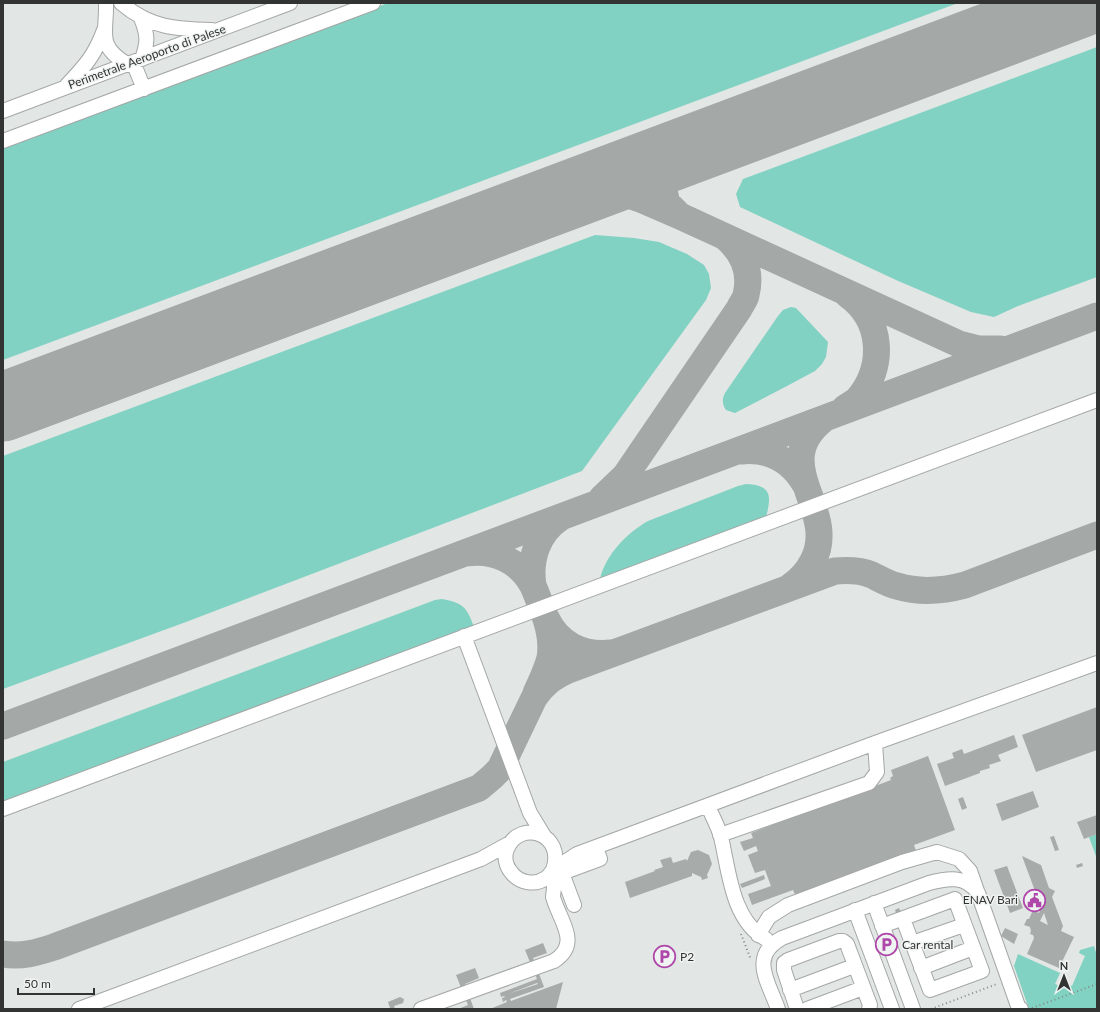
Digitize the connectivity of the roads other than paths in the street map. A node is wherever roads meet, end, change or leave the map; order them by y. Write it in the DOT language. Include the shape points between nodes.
graph roads {
  1 [pos="106,3"];
  2 [pos="121,3"];
  3 [pos="290,3"];
  4 [pos="373,3"];
  5 [pos="141,18"];
  6 [pos="104,30"];
  7 [pos="220,30"];
  8 [pos="134,62"];
  9 [pos="64,88"];
  10 [pos="144,89"];
  11 [pos="3,111"];
  12 [pos="3,141"];
  13 [pos="1097,400"];
  14 [pos="464,636"];
  15 [pos="1097,663"];
  16 [pos="875,743"];
  17 [pos="708,806"];
  18 [pos="3,809"];
  19 [pos="530,813"];
  20 [pos="526,833"];
  21 [pos="544,836"];
  22 [pos="720,836"];
  23 [pos="510,844"];
  24 [pos="554,848"];
  25 [pos="596,848"];
  26 [pos="577,854"];
  27 [pos="481,859"];
  28 [pos="506,864"];
  29 [pos="553,871"];
  30 [pos="534,883"];
  31 [pos="978,893"];
  32 [pos="553,896"];
  33 [pos="874,903"];
  34 [pos="574,906"];
  35 [pos="856,910"];
  36 [pos="903,919"];
  37 [pos="964,925"];
  38 [pos="882,926"];
  39 [pos="758,935"];
  40 [pos="773,943"];
  41 [pos="973,948"];
  42 [pos="917,955"];
  43 [pos="896,962"];
  44 [pos="876,966"];
  45 [pos="856,970"];
  46 [pos="863,988"];
  47 [pos="790,990"];
  48 [pos="1021,1008"];
  49 [pos="79,1009"];
  50 [pos="422,1009"];
  51 [pos="778,1009"];
  52 [pos="797,1009"];
  53 [pos="807,1009"];
  54 [pos="869,1009"];
  55 [pos="892,1009"];
  56 [pos="912,1009"];
  1 -- 6 [label="street"];
  2 -- 5 [label="street"];
  3 -- 7 [label="street, Perimetrale Aeroporto di Palese"];
  4 -- 10 [label="street"];
  5 -- 7 [label="street" via="167,27"];
  5 -- 8 [label="street" via="147,35 145,49"];
  6 -- 8 [label="street" via="110,51"];
  6 -- 9 [label="street" via="94,54"];
  7 -- 8 [label="street, Perimetrale Aeroporto di Palese"];
  8 -- 9 [label="street, Perimetrale Aeroporto di Palese"];
  8 -- 10 [label="street"];
  9 -- 11 [label="street, Perimetrale Aeroporto di Palese"];
  10 -- 12 [label="street"];
  13 -- 14 [label="street"];
  14 -- 18 [label="street"];
  14 -- 19 [label="street"];
  15 -- 16 [label="street"];
  16 -- 17 [label="street"];
  16 -- 22 [label="street" via="877,772 869,783"];
  17 -- 22 [label="street"];
  17 -- 25 [label="street"];
  19 -- 20 [label="street" via="531,828"];
  19 -- 21 [label="street"];
  20 -- 21 [label="street"];
  20 -- 23 [label="street"];
  21 -- 24 [label="street"];
  22 -- 39 [label="street" via="732,889 746,920"];
  23 -- 27 [label="street"];
  23 -- 28 [label="street"];
  24 -- 26 [label="street"];
  24 -- 29 [label="street" via="556,863"];
  25 -- 26 [label="street"];
  25 -- 34 [label="street" via="600,859 562,873"];
  26 -- 29 [label="street"];
  27 -- 28 [label="street"];
  27 -- 49 [label="street"];
  28 -- 30 [label="street" via="514,876 527,883"];
  29 -- 30 [label="street" via="541,881"];
  29 -- 32 [label="street"];
  30 -- 32 [label="street"];
  31 -- 33 [label="street" via="965,881 950,879 929,883"];
  31 -- 39 [label="street" via="970,871 959,859 937,852 902,862 788,905 768,917"];
  31 -- 48 [label="street"];
  32 -- 50 [label="street" via="568,940 567,947 560,957"];
  33 -- 35 [label="street"];
  33 -- 38 [label="street"];
  35 -- 40 [label="street"];
  35 -- 44 [label="street"];
  36 -- 37 [label="street" via="955,899"];
  36 -- 38 [label="street"];
  36 -- 42 [label="street"];
  37 -- 41 [label="street"];
  37 -- 42 [label="street"];
  38 -- 43 [label="street"];
  39 -- 40 [label="street"];
  40 -- 51 [label="street" via="763,961"];
  41 -- 42 [label="street"];
  41 -- 42 [label="street" via="982,971 930,990"];
  42 -- 43 [label="street"];
  43 -- 56 [label="street"];
  44 -- 45 [label="street"];
  44 -- 55 [label="street"];
  45 -- 46 [label="street"];
  45 -- 47 [label="street"];
  45 -- 47 [label="street" via="846,944 839,941 784,963"];
  46 -- 53 [label="street"];
  46 -- 54 [label="street" via="870,1005"];
  47 -- 52 [label="street"];
}
